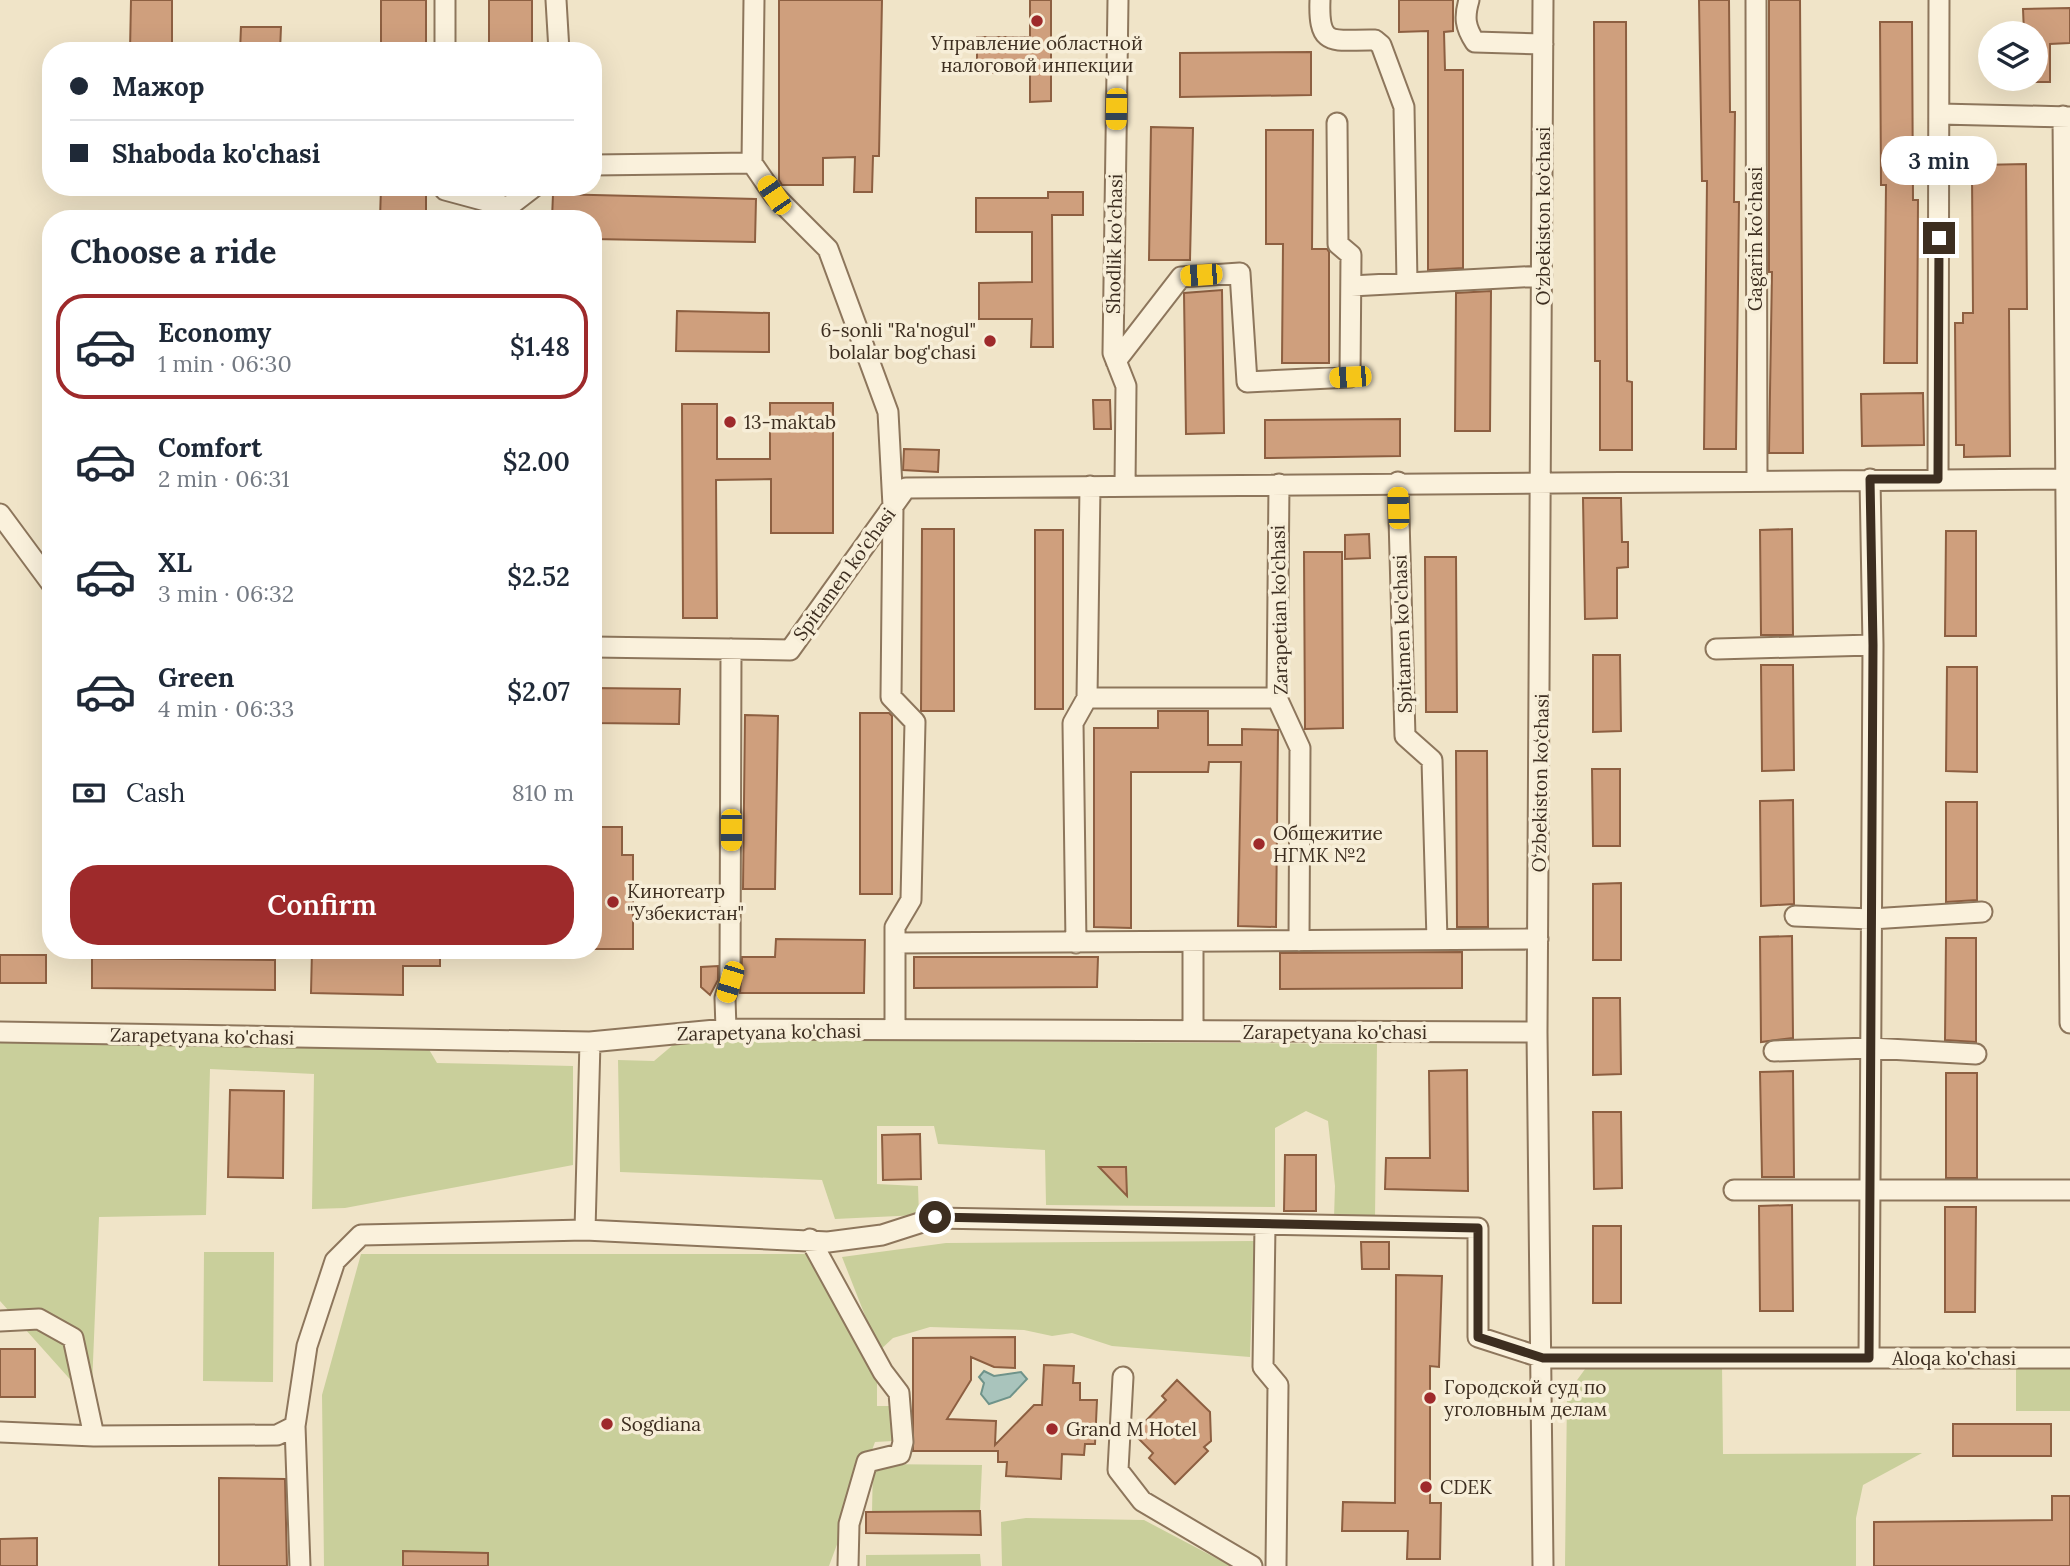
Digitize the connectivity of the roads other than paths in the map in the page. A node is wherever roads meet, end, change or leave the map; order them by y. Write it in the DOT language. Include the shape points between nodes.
graph roads {
  1 [pos="445,0"];
  2 [pos="556,0"];
  3 [pos="754,0"];
  4 [pos="1118,0"];
  5 [pos="1320,0"];
  6 [pos="1469,0"];
  7 [pos="1543,0"];
  8 [pos="1756,0"];
  9 [pos="1939,0"];
  10 [pos="445,42"];
  11 [pos="558,42"];
  12 [pos="1543,44"];
  13 [pos="1940,114"];
  14 [pos="2066,116"];
  15 [pos="1337,123"];
  16 [pos="752,163"];
  17 [pos="602,165"];
  18 [pos="464,196"];
  19 [pos="522,196"];
  20 [pos="1542,276"];
  21 [pos="1407,283"];
  22 [pos="1351,286"];
  23 [pos="1116,361"];
  24 [pos="1757,479"];
  25 [pos="1870,479"];
  26 [pos="1938,479"];
  27 [pos="2068,479"];
  28 [pos="1542,481"];
  29 [pos="1398,482"];
  30 [pos="1279,484"];
  31 [pos="1090,486"];
  32 [pos="1125,486"];
  33 [pos="893,506"];
  34 [pos="0,514"];
  35 [pos="42,571"];
  36 [pos="1873,645"];
  37 [pos="602,648"];
  38 [pos="731,649"];
  39 [pos="1716,649"];
  40 [pos="1087,698"];
  41 [pos="1278,698"];
  42 [pos="1982,912"];
  43 [pos="1795,916"];
  44 [pos="1871,919"];
  45 [pos="1538,939"];
  46 [pos="1437,940"];
  47 [pos="1299,941"];
  48 [pos="895,943"];
  49 [pos="1076,943"];
  50 [pos="1193,943"];
  51 [pos="2070,1023"];
  52 [pos="726,1029"];
  53 [pos="895,1030"];
  54 [pos="1193,1031"];
  55 [pos="0,1032"];
  56 [pos="1538,1032"];
  57 [pos="590,1042"];
  58 [pos="1871,1048"];
  59 [pos="1774,1051"];
  60 [pos="1976,1054"];
  61 [pos="1870,1189"];
  62 [pos="1734,1190"];
  63 [pos="2070,1190"];
  64 [pos="1265,1225"];
  65 [pos="585,1230"];
  66 [pos="810,1239"];
  67 [pos="0,1321"];
  68 [pos="1543,1358"];
  69 [pos="1869,1358"];
  70 [pos="2070,1358"];
  71 [pos="1122,1377"];
  72 [pos="295,1426"];
  73 [pos="0,1432"];
  74 [pos="94,1436"];
  75 [pos="300,1566"];
  76 [pos="848,1566"];
  77 [pos="1252,1566"];
  78 [pos="1276,1566"];
  79 [pos="1543,1566"];
  1 -- 10 [label="street"];
  2 -- 11 [label="street"];
  3 -- 16 [label="street"];
  4 -- 23 [label="street, Shodlik ko'chasi"];
  5 -- 21 [label="street" via="1322,34 1331,39 1375,40 1381,45 1404,107"];
  6 -- 12 [label="street" via="1466,30 1475,42"];
  7 -- 12 [label="street, O‘zbekiston ko‘chasi"];
  8 -- 24 [label="street, Gagarin ko'chasi"];
  9 -- 13 [label="street"];
  12 -- 20 [label="street, O‘zbekiston ko‘chasi"];
  13 -- 14 [label="street"];
  13 -- 26 [label="street"];
  14 -- 27 [label="street"];
  15 -- 22 [label="street" via="1338,244 1351,255"];
  16 -- 17 [label="street"];
  16 -- 33 [label="street" via="774,195 828,249 888,412"];
  18 -- 19 [label="street" via="508,207"];
  20 -- 21 [label="street"];
  20 -- 28 [label="street, O‘zbekiston ko‘chasi"];
  21 -- 22 [label="street"];
  22 -- 23 [label="street" via="1350,377 1247,382 1240,273 1181,277"];
  23 -- 32 [label="street, Shodlik ko'chasi" via="1126,386"];
  24 -- 25 [label="street, Spitamen ko'chasi"];
  24 -- 28 [label="street, Spitamen ko'chasi"];
  25 -- 26 [label="street, Spitamen ko'chasi"];
  25 -- 36 [label="street"];
  26 -- 27 [label="street, Spitamen ko'chasi"];
  27 -- 51 [label="street"];
  28 -- 29 [label="street, Spitamen ko'chasi"];
  28 -- 45 [label="street, O‘zbekiston ko‘chasi"];
  29 -- 30 [label="street, Spitamen ko'chasi"];
  29 -- 46 [label="street, Spitamen ko'chasi" via="1405,736 1432,760"];
  30 -- 32 [label="street, Spitamen ko'chasi"];
  30 -- 41 [label="street, Zarapetian ko'chasi"];
  31 -- 32 [label="street, Spitamen ko'chasi"];
  31 -- 33 [label="street, Spitamen ko'chasi" via="906,488"];
  31 -- 40 [label="street"];
  33 -- 38 [label="street, Spitamen ko'chasi" via="790,650"];
  33 -- 48 [label="street" via="891,697 915,722 911,900 895,927"];
  34 -- 35 [label="street"];
  36 -- 39 [label="street"];
  36 -- 44 [label="street"];
  37 -- 38 [label="street, Spitamen ko'chasi"];
  38 -- 52 [label="street"];
  40 -- 41 [label="street"];
  40 -- 49 [label="street" via="1073,723"];
  41 -- 47 [label="street, Zarapetian ko'chasi" via="1300,748"];
  42 -- 44 [label="street"];
  43 -- 44 [label="street"];
  44 -- 58 [label="street"];
  45 -- 46 [label="street"];
  45 -- 56 [label="street, O‘zbekiston ko‘chasi"];
  46 -- 47 [label="street"];
  47 -- 50 [label="street"];
  48 -- 49 [label="street"];
  48 -- 53 [label="street"];
  49 -- 50 [label="street"];
  50 -- 54 [label="street"];
  52 -- 53 [label="street, Zarapetyana ko'chasi"];
  52 -- 57 [label="street, Zarapetyana ko'chasi"];
  53 -- 54 [label="street, Zarapetyana ko'chasi"];
  54 -- 56 [label="street, Zarapetyana ko'chasi"];
  55 -- 57 [label="street, Zarapetyana ko'chasi"];
  56 -- 68 [label="street, O‘zbekiston ko‘chasi"];
  57 -- 65 [label="street"];
  58 -- 59 [label="street"];
  58 -- 60 [label="street"];
  58 -- 61 [label="street"];
  61 -- 62 [label="street"];
  61 -- 63 [label="street"];
  61 -- 69 [label="street"];
  64 -- 66 [label="street" via="935,1217 882,1235 828,1242"];
  64 -- 68 [label="street, Aloqa ko'chasi" via="1478,1228 1478,1337"];
  64 -- 78 [label="street" via="1263,1367 1278,1385"];
  65 -- 66 [label="street"];
  65 -- 72 [label="street" via="361,1235 335,1261 307,1346"];
  66 -- 76 [label="street" via="883,1372 900,1393 904,1442 900,1454 867,1462 849,1524"];
  67 -- 74 [label="street" via="39,1319 73,1338"];
  68 -- 69 [label="street, Aloqa ko'chasi"];
  68 -- 79 [label="street, O‘zbekiston ko‘chasi"];
  69 -- 70 [label="street, Aloqa ko'chasi"];
  71 -- 77 [label="street" via="1118,1470 1142,1501"];
  72 -- 74 [label="street" via="276,1435"];
  72 -- 75 [label="street"];
  73 -- 74 [label="street"];
}
